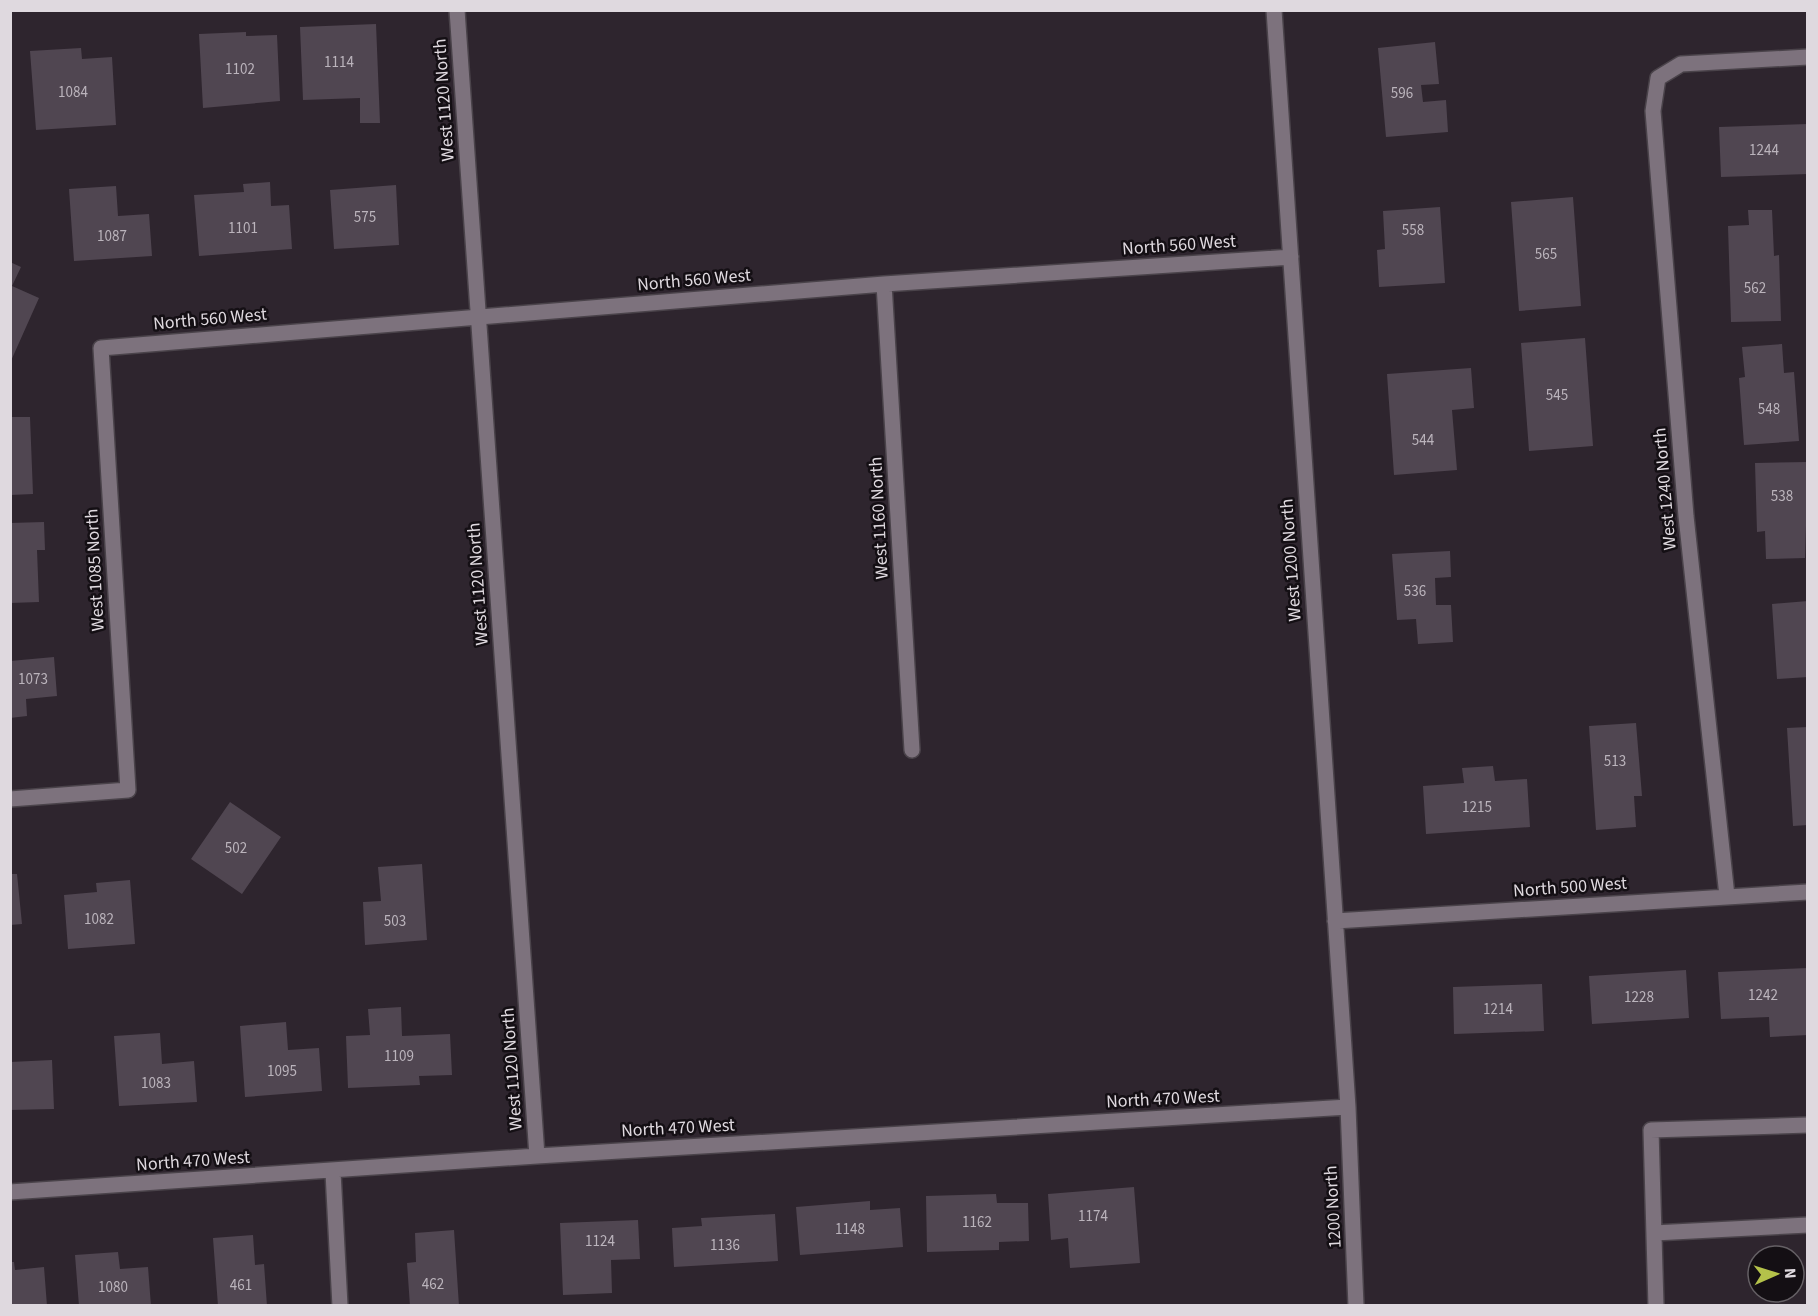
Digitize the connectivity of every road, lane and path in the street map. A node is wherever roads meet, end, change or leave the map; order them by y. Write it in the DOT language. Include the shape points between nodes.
graph roads {
  1 [pos="457,10"];
  2 [pos="1274,10"];
  3 [pos="1808,57"];
  4 [pos="1291,257"];
  5 [pos="884,284"];
  6 [pos="478,317"];
  7 [pos="101,348"];
  8 [pos="912,750"];
  9 [pos="10,799"];
  10 [pos="1808,892"];
  11 [pos="1727,896"];
  12 [pos="1335,921"];
  13 [pos="1348,1107"];
  14 [pos="1808,1125"];
  15 [pos="537,1155"];
  16 [pos="333,1172"];
  17 [pos="10,1192"];
  18 [pos="1808,1225"];
  19 [pos="1654,1233"];
  20 [pos="340,1305"];
  21 [pos="1356,1305"];
  22 [pos="1656,1305"];
  1 -- 6 [label="street, West 1120 North"];
  2 -- 4 [label="street, West 1200 North"];
  3 -- 11 [label="street, West 1240 North" via="1681,64 1658,78 1653,111 1685,504"];
  4 -- 5 [label="street, North 560 West"];
  4 -- 12 [label="street, West 1200 North"];
  5 -- 6 [label="street, North 560 West"];
  5 -- 8 [label="street, West 1160 North"];
  6 -- 7 [label="street, North 560 West"];
  6 -- 15 [label="street, West 1120 North"];
  7 -- 9 [label="street, West 1085 North" via="128,790"];
  10 -- 11 [label="street, North 500 West"];
  11 -- 12 [label="street, North 500 West"];
  12 -- 13 [label="street, West 1200 North"];
  13 -- 15 [label="street, North 470 West"];
  13 -- 21 [label="street, 1200 North"];
  14 -- 19 [label="street" via="1651,1130"];
  15 -- 16 [label="street, North 470 West"];
  16 -- 17 [label="street, North 470 West"];
  16 -- 20 [label="street"];
  18 -- 19 [label="street"];
  19 -- 22 [label="street"];
}
